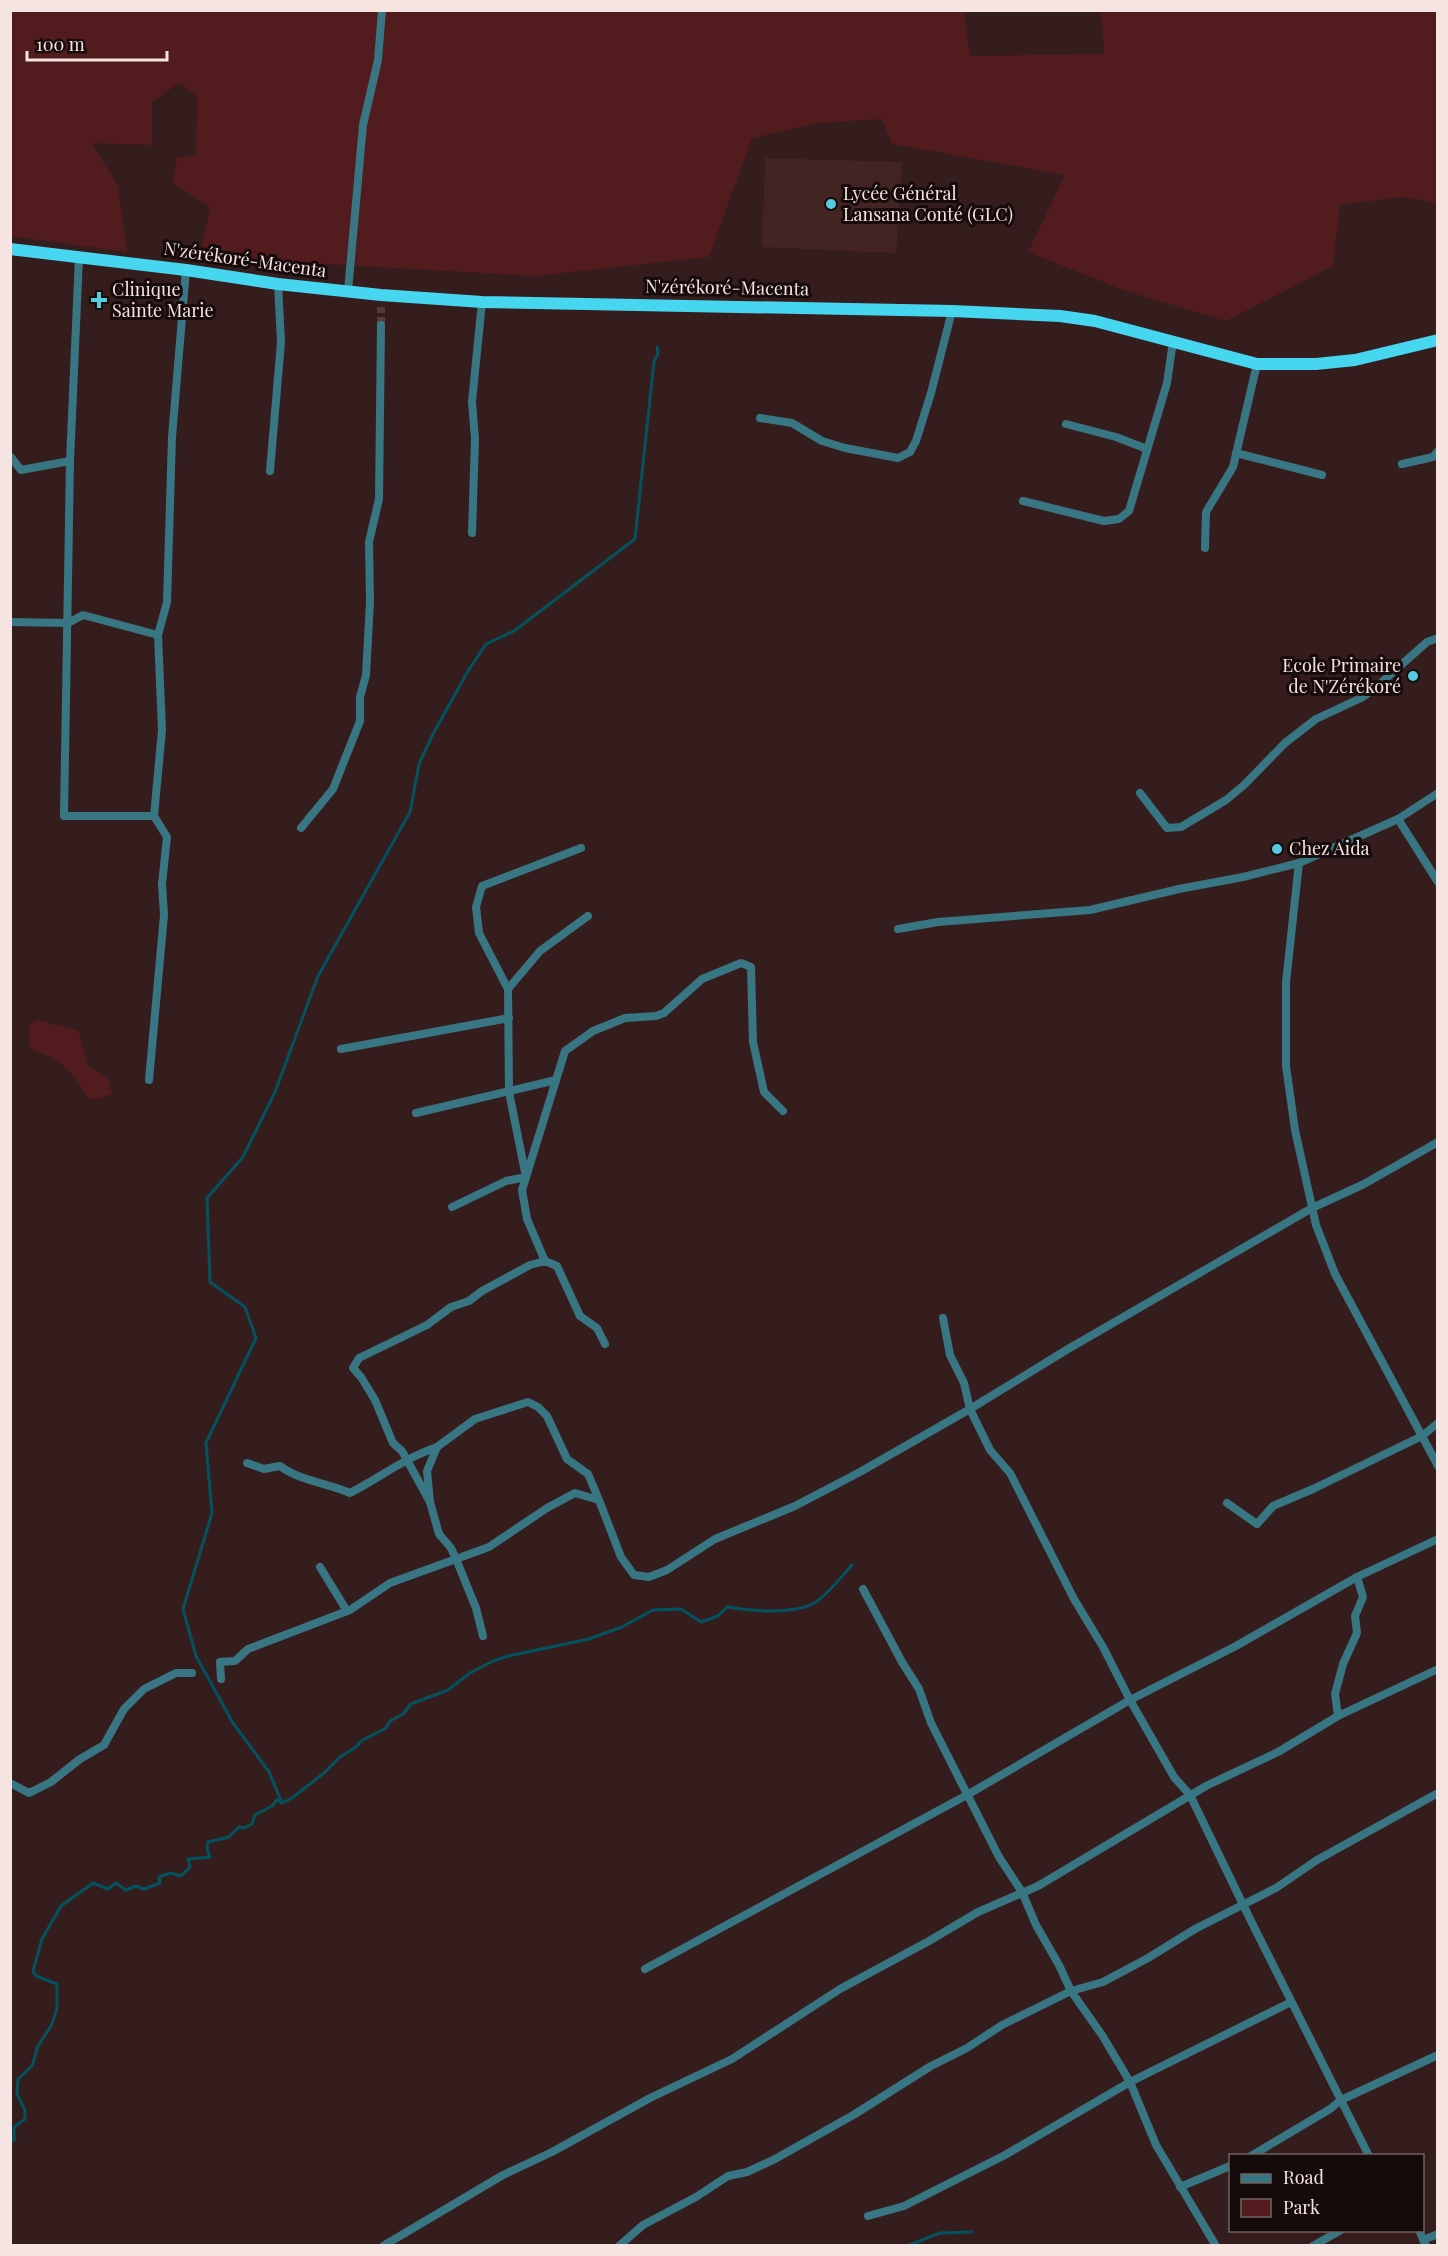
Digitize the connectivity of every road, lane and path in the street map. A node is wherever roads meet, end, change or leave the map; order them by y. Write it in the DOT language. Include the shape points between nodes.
graph roads {
  1 [pos="382,10"];
  2 [pos="10,249"];
  3 [pos="79,257"];
  4 [pos="186,270"];
  5 [pos="278,284"];
  6 [pos="348,291"];
  7 [pos="482,302"];
  8 [pos="952,311"];
  9 [pos="381,325"];
  10 [pos="1173,340"];
  11 [pos="1437,340"];
  12 [pos="1257,364"];
  13 [pos="759,418"];
  14 [pos="1066,424"];
  15 [pos="1147,449"];
  16 [pos="1437,451"];
  17 [pos="1236,453"];
  18 [pos="10,456"];
  19 [pos="70,461"];
  20 [pos="1402,464"];
  21 [pos="270,471"];
  22 [pos="1322,475"];
  23 [pos="1023,501"];
  24 [pos="472,533"];
  25 [pos="1205,548"];
  26 [pos="10,622"];
  27 [pos="68,623"];
  28 [pos="158,635"];
  29 [pos="1437,638"];
  30 [pos="1140,793"];
  31 [pos="1437,793"];
  32 [pos="154,816"];
  33 [pos="1398,819"];
  34 [pos="301,828"];
  35 [pos="581,848"];
  36 [pos="1299,862"];
  37 [pos="1437,882"];
  38 [pos="588,916"];
  39 [pos="898,929"];
  40 [pos="508,989"];
  41 [pos="509,1018"];
  42 [pos="341,1049"];
  43 [pos="149,1080"];
  44 [pos="556,1080"];
  45 [pos="509,1092"];
  46 [pos="783,1111"];
  47 [pos="416,1113"];
  48 [pos="1437,1142"];
  49 [pos="526,1177"];
  50 [pos="452,1207"];
  51 [pos="1312,1208"];
  52 [pos="545,1261"];
  53 [pos="943,1318"];
  54 [pos="605,1344"];
  55 [pos="970,1409"];
  56 [pos="1437,1423"];
  57 [pos="1422,1436"];
  58 [pos="437,1447"];
  59 [pos="407,1459"];
  60 [pos="248,1462"];
  61 [pos="1437,1466"];
  62 [pos="599,1500"];
  63 [pos="430,1502"];
  64 [pos="1227,1503"];
  65 [pos="1437,1539"];
  66 [pos="456,1559"];
  67 [pos="320,1567"];
  68 [pos="1358,1577"];
  69 [pos="863,1589"];
  70 [pos="347,1611"];
  71 [pos="483,1636"];
  72 [pos="1437,1669"];
  73 [pos="192,1673"];
  74 [pos="221,1679"];
  75 [pos="1130,1700"];
  76 [pos="1338,1716"];
  77 [pos="10,1783"];
  78 [pos="1437,1793"];
  79 [pos="967,1795"];
  80 [pos="1190,1795"];
  81 [pos="1022,1892"];
  82 [pos="1243,1906"];
  83 [pos="645,1969"];
  84 [pos="1071,1991"];
  85 [pos="1291,2002"];
  86 [pos="1437,2055"];
  87 [pos="1130,2082"];
  88 [pos="1341,2100"];
  89 [pos="1254,2154"];
  90 [pos="1368,2154"];
  91 [pos="1229,2166"];
  92 [pos="1180,2187"];
  93 [pos="868,2216"];
  94 [pos="1338,2232"];
  95 [pos="1437,2234"];
  96 [pos="1424,2243"];
  97 [pos="383,2246"];
  98 [pos="619,2246"];
  99 [pos="1215,2246"];
  100 [pos="1313,2246"];
  1 -- 6 [label="street" via="378,60 363,125"];
  2 -- 3 [label="highway, N'zérékoré-Macenta"];
  3 -- 4 [label="highway, N'zérékoré-Macenta"];
  3 -- 19 [label="street"];
  4 -- 5 [label="highway, N'zérékoré-Macenta"];
  4 -- 28 [label="street" via="172,437 167,602"];
  5 -- 6 [label="highway, N'zérékoré-Macenta"];
  5 -- 21 [label="street" via="280,342"];
  6 -- 7 [label="highway, N'zérékoré-Macenta" via="381,301"];
  7 -- 8 [label="highway, N'zérékoré-Macenta"];
  7 -- 24 [label="street" via="472,402"];
  8 -- 10 [label="highway, N'zérékoré-Macenta" via="1060,316"];
  8 -- 13 [label="street" via="931,393 910,452 898,458 855,450 822,441 792,423"];
  9 -- 34 [label="street" via="379,499 369,542 370,602 360,721 333,789"];
  10 -- 12 [label="highway, N'zérékoré-Macenta"];
  10 -- 15 [label="street" via="1167,383"];
  11 -- 12 [label="highway, N'zérékoré-Macenta" via="1355,360"];
  12 -- 17 [label="street"];
  14 -- 15 [label="street"];
  15 -- 23 [label="street" via="1129,511 1119,519 1104,521"];
  16 -- 20 [label="street" via="1433,457"];
  17 -- 22 [label="street"];
  17 -- 25 [label="street" via="1233,466 1206,512"];
  18 -- 19 [label="street" via="21,470"];
  19 -- 27 [label="street"];
  26 -- 27 [label="street"];
  27 -- 28 [label="street" via="83,615"];
  27 -- 32 [label="street" via="64,816"];
  28 -- 32 [label="street" via="162,729"];
  29 -- 30 [label="street" via="1427,642 1373,690 1316,719 1285,743 1244,786 1181,827 1167,828"];
  31 -- 33 [label="street"];
  32 -- 43 [label="street" via="167,837"];
  33 -- 36 [label="street"];
  33 -- 37 [label="street"];
  35 -- 40 [label="street" via="482,886 476,907 479,933"];
  36 -- 39 [label="street" via="1090,910 938,922"];
  36 -- 51 [label="street" via="1286,982 1286,1055 1295,1130"];
  38 -- 40 [label="street" via="540,951"];
  40 -- 41 [label="street"];
  41 -- 42 [label="street"];
  41 -- 45 [label="street"];
  44 -- 45 [label="street"];
  44 -- 46 [label="street" via="565,1051 593,1031 625,1018 663,1013 702,979 741,963 751,967 753,1042 764,1092"];
  44 -- 49 [label="street"];
  45 -- 47 [label="street"];
  45 -- 49 [label="street"];
  48 -- 51 [label="street" via="1364,1184"];
  49 -- 50 [label="street" via="506,1181"];
  49 -- 52 [label="street" via="522,1190 527,1219"];
  51 -- 55 [label="street"];
  51 -- 57 [label="street" via="1335,1274"];
  52 -- 54 [label="street" via="557,1266 580,1316 597,1328"];
  52 -- 59 [label="street" via="530,1265 469,1301 451,1307 427,1325 359,1358 353,1368 375,1400 393,1443"];
  53 -- 55 [label="street" via="950,1355 964,1383"];
  55 -- 62 [label="street" via="795,1506 715,1539 649,1578 634,1575 621,1557"];
  55 -- 75 [label="street" via="990,1450 1015,1481"];
  56 -- 57 [label="street"];
  57 -- 61 [label="street"];
  57 -- 64 [label="street" via="1273,1506 1257,1524"];
  58 -- 59 [label="street"];
  58 -- 62 [label="street" via="475,1419 528,1402 547,1416 567,1459 588,1474"];
  58 -- 63 [label="street" via="427,1471"];
  59 -- 60 [label="street" via="350,1493 291,1474 280,1466 264,1469"];
  59 -- 63 [label="street"];
  62 -- 66 [label="street" via="575,1493 489,1547"];
  63 -- 66 [label="street" via="438,1534"];
  65 -- 68 [label="street"];
  66 -- 70 [label="street" via="390,1582"];
  66 -- 71 [label="street"];
  67 -- 70 [label="street"];
  68 -- 75 [label="street"];
  68 -- 76 [label="street" via="1363,1597 1355,1616 1357,1633 1342,1664 1335,1694"];
  69 -- 79 [label="street" via="919,1689 931,1723"];
  70 -- 74 [label="street" via="248,1649 235,1661 220,1662"];
  72 -- 76 [label="street"];
  73 -- 77 [label="street" via="176,1673 144,1689 124,1709 104,1744 51,1782 30,1793"];
  75 -- 79 [label="street"];
  75 -- 80 [label="street" via="1174,1777"];
  76 -- 80 [label="street" via="1295,1743"];
  78 -- 82 [label="street"];
  79 -- 81 [label="street"];
  79 -- 83 [label="street"];
  80 -- 81 [label="street"];
  80 -- 82 [label="street"];
  81 -- 84 [label="street"];
  81 -- 97 [label="street" via="978,1912 840,1989 732,2059 503,2175"];
  82 -- 84 [label="street" via="1103,1982"];
  82 -- 85 [label="street"];
  84 -- 87 [label="street"];
  84 -- 98 [label="street" via="1002,2025 775,2159 728,2176 643,2225"];
  85 -- 87 [label="street"];
  85 -- 88 [label="street"];
  86 -- 88 [label="street"];
  87 -- 92 [label="street" via="1156,2145"];
  87 -- 93 [label="street" via="1005,2155 904,2206"];
  88 -- 89 [label="street"];
  88 -- 90 [label="street"];
  91 -- 92 [label="street"];
  92 -- 99 [label="street"];
  94 -- 100 [label="street"];
  95 -- 96 [label="street"];
}
